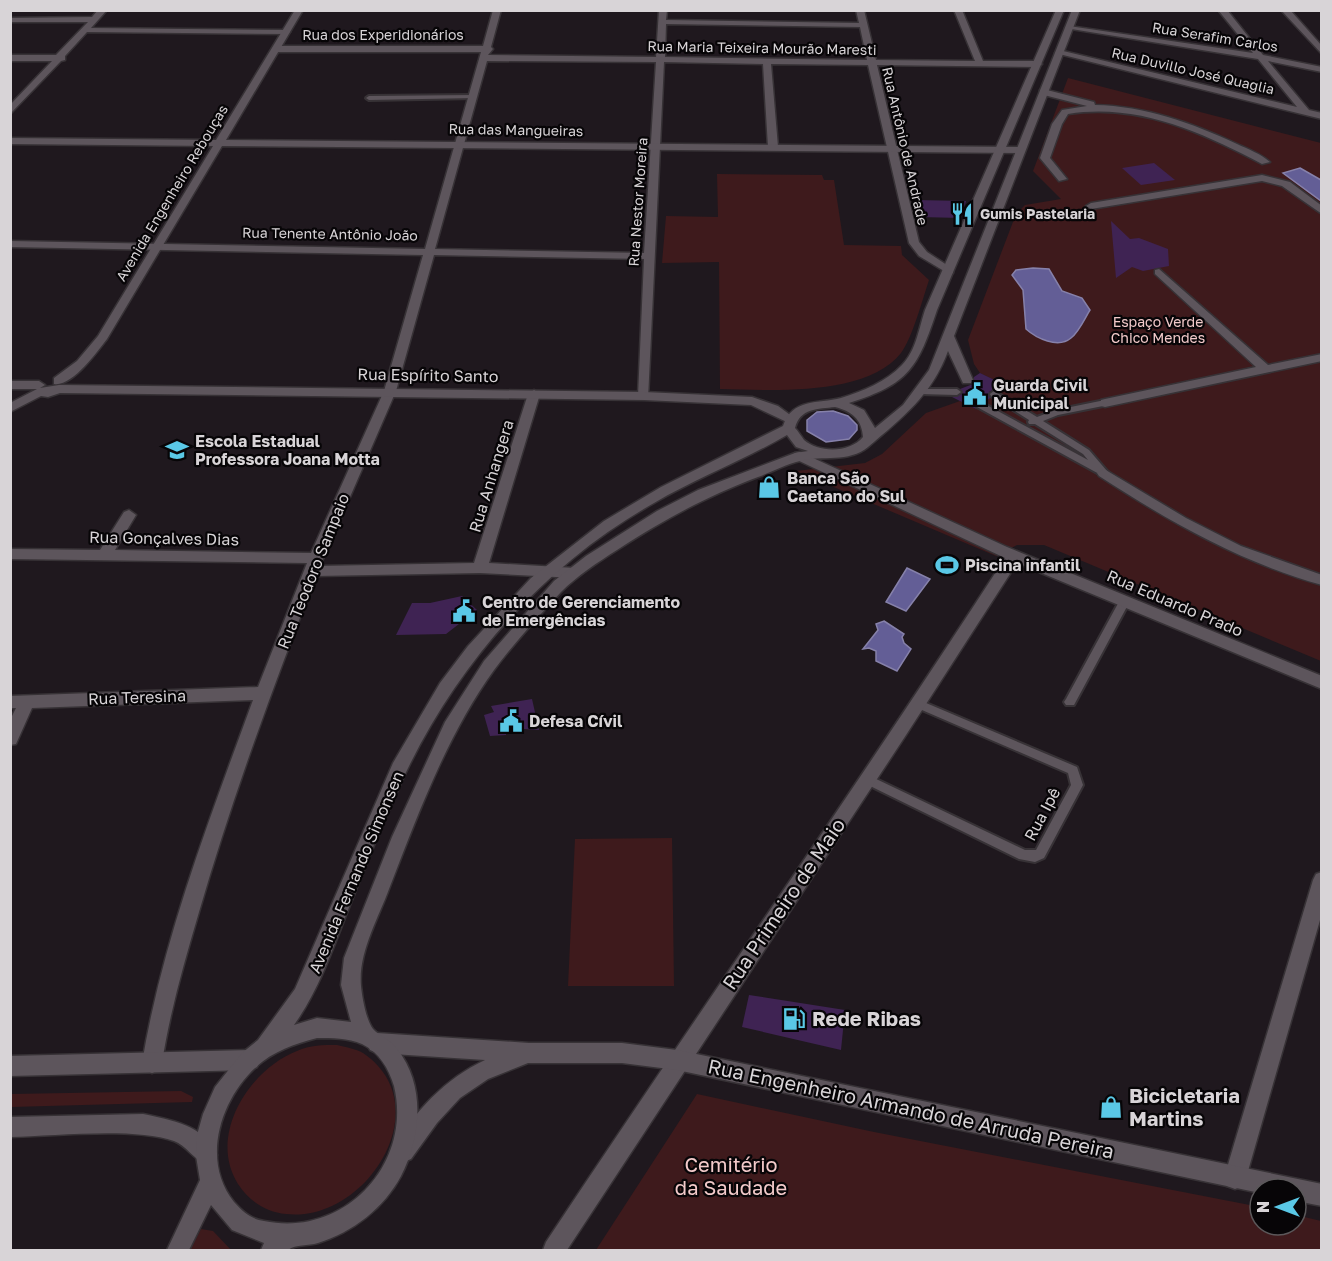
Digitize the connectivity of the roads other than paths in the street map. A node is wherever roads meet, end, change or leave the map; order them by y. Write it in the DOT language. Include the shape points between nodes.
graph roads {
  1 [pos="103,10"];
  2 [pos="299,10"];
  3 [pos="497,10"];
  4 [pos="663,10"];
  5 [pos="860,10"];
  6 [pos="958,10"];
  7 [pos="1060,10"];
  8 [pos="1076,10"];
  9 [pos="1222,10"];
  10 [pos="1285,10"];
  11 [pos="96,19"];
  12 [pos="10,20"];
  13 [pos="663,21"];
  14 [pos="863,25"];
  15 [pos="1069,28"];
  16 [pos="86,30"];
  17 [pos="286,33"];
  18 [pos="277,49"];
  19 [pos="1322,52"];
  20 [pos="487,53"];
  21 [pos="1059,53"];
  22 [pos="1262,57"];
  23 [pos="10,58"];
  24 [pos="62,58"];
  25 [pos="661,60"];
  26 [pos="767,62"];
  27 [pos="871,62"];
  28 [pos="980,63"];
  29 [pos="1038,64"];
  30 [pos="1322,70"];
  31 [pos="1043,92"];
  32 [pos="474,97"];
  33 [pos="369,98"];
  34 [pos="1097,106"];
  35 [pos="10,111"];
  36 [pos="1306,112"];
  37 [pos="1322,116"];
  38 [pos="10,141"];
  39 [pos="461,142"];
  40 [pos="220,144"];
  41 [pos="657,146"];
  42 [pos="773,147"];
  43 [pos="892,149"];
  44 [pos="1001,150"];
  45 [pos="1020,150"];
  46 [pos="1265,162"];
  47 [pos="1062,179"];
  48 [pos="1091,206"];
  49 [pos="1322,211"];
  50 [pos="10,244"];
  51 [pos="158,247"];
  52 [pos="429,251"];
  53 [pos="649,256"];
  54 [pos="949,271"];
  55 [pos="1159,272"];
  56 [pos="948,336"];
  57 [pos="1322,357"];
  58 [pos="1264,368"];
  59 [pos="968,381"];
  60 [pos="10,385"];
  61 [pos="58,385"];
  62 [pos="39,389"];
  63 [pos="390,391"];
  64 [pos="922,392"];
  65 [pos="957,392"];
  66 [pos="534,394"];
  67 [pos="994,394"];
  68 [pos="644,396"];
  69 [pos="1106,402"];
  70 [pos="834,403"];
  71 [pos="980,405"];
  72 [pos="10,408"];
  73 [pos="1020,410"];
  74 [pos="1056,413"];
  75 [pos="1035,420"];
  76 [pos="790,424"];
  77 [pos="1021,428"];
  78 [pos="869,437"];
  79 [pos="825,453"];
  80 [pos="800,456"];
  81 [pos="1104,473"];
  82 [pos="129,515"];
  83 [pos="10,554"];
  84 [pos="104,556"];
  85 [pos="1014,556"];
  86 [pos="314,565"];
  87 [pos="480,568"];
  88 [pos="545,571"];
  89 [pos="575,573"];
  90 [pos="1322,580"];
  91 [pos="1125,601"];
  92 [pos="1322,683"];
  93 [pos="263,693"];
  94 [pos="19,701"];
  95 [pos="1070,702"];
  96 [pos="919,704"];
  97 [pos="10,739"];
  98 [pos="868,780"];
  99 [pos="1322,880"];
  100 [pos="372,1039"];
  101 [pos="529,1053"];
  102 [pos="257,1054"];
  103 [pos="678,1060"];
  104 [pos="152,1064"];
  105 [pos="10,1066"];
  106 [pos="10,1127"];
  107 [pos="207,1155"];
  108 [pos="399,1161"];
  109 [pos="1235,1178"];
  110 [pos="1248,1181"];
  111 [pos="210,1183"];
  112 [pos="279,1244"];
  113 [pos="178,1251"];
  114 [pos="554,1251"];
  1 -- 11 [label="street"];
  2 -- 17 [label="street, Avenida Engenheiro Rebouças"];
  3 -- 20 [label="street, Rua Teodoro Sampaio"];
  4 -- 13 [label="street, Rua Nestor Moreira"];
  5 -- 14 [label="street, Rua Antônio de Andrade"];
  6 -- 28 [label="street"];
  7 -- 29 [label="street, Avenida Fernando Simonsen"];
  8 -- 15 [label="street, Avenida Fernando Simonsen"];
  9 -- 22 [label="street"];
  10 -- 19 [label="street"];
  11 -- 12 [label="street"];
  11 -- 16 [label="street"];
  13 -- 14 [label="street"];
  13 -- 25 [label="street, Rua Nestor Moreira"];
  14 -- 27 [label="street, Rua Antônio de Andrade"];
  15 -- 21 [label="street, Avenida Fernando Simonsen"];
  15 -- 22 [label="street, Rua Serafim Carlos"];
  16 -- 17 [label="street"];
  16 -- 24 [label="street"];
  17 -- 18 [label="street, Avenida Engenheiro Rebouças"];
  18 -- 20 [label="street, Rua dos Experidionários"];
  18 -- 40 [label="street, Avenida Engenheiro Rebouças"];
  20 -- 25 [label="street, Rua Maria Teixeira Mourão Maresti"];
  20 -- 32 [label="street, Rua Teodoro Sampaio"];
  21 -- 31 [label="street, Avenida Fernando Simonsen"];
  21 -- 36 [label="street, Rua Duvillo José Quaglia"];
  22 -- 30 [label="street, Rua Serafim Carlos"];
  22 -- 36 [label="street"];
  23 -- 24 [label="street"];
  24 -- 35 [label="street"];
  25 -- 26 [label="street, Rua Maria Teixeira Mourão Maresti"];
  25 -- 41 [label="street, Rua Nestor Moreira"];
  26 -- 27 [label="street, Rua Maria Teixeira Mourão Maresti"];
  26 -- 42 [label="street"];
  27 -- 28 [label="street, Rua Maria Teixeira Mourão Maresti"];
  27 -- 43 [label="street, Rua Antônio de Andrade"];
  28 -- 29 [label="street, Rua Maria Teixeira Mourão Maresti"];
  29 -- 44 [label="street, Avenida Fernando Simonsen"];
  31 -- 34 [label="street"];
  31 -- 45 [label="street, Avenida Fernando Simonsen"];
  32 -- 33 [label="lane"];
  32 -- 39 [label="street, Rua Teodoro Sampaio"];
  34 -- 46 [label="street" via="1156,117 1222,138"];
  34 -- 47 [label="street" via="1065,112 1057,124 1045,158"];
  36 -- 37 [label="street, Rua Duvillo José Quaglia"];
  38 -- 40 [label="street, Rua das Mangueiras"];
  39 -- 40 [label="street, Rua das Mangueiras"];
  39 -- 41 [label="street, Rua das Mangueiras"];
  39 -- 52 [label="street, Rua Teodoro Sampaio"];
  40 -- 51 [label="street, Avenida Engenheiro Rebouças"];
  41 -- 42 [label="street, Rua das Mangueiras"];
  41 -- 53 [label="street, Rua Nestor Moreira"];
  42 -- 43 [label="street, Rua das Mangueiras"];
  43 -- 44 [label="street, Rua das Mangueiras"];
  43 -- 54 [label="street, Rua Antônio de Andrade" via="914,243"];
  44 -- 45 [label="street, Rua das Mangueiras"];
  44 -- 54 [label="street, Avenida Fernando Simonsen"];
  45 -- 56 [label="street, Avenida Fernando Simonsen"];
  48 -- 49 [label="street" via="1262,178 1286,184"];
  50 -- 51 [label="street, Rua Tenente Antônio João"];
  51 -- 52 [label="street, Rua Tenente Antônio João"];
  51 -- 61 [label="street, Avenida Engenheiro Rebouças" via="91,354"];
  52 -- 53 [label="street, Rua Tenente Antônio João"];
  52 -- 63 [label="street, Rua Teodoro Sampaio"];
  53 -- 68 [label="street, Rua Nestor Moreira"];
  54 -- 70 [label="street, Avenida Fernando Simonsen" via="907,368 888,382"];
  55 -- 58 [label="street"];
  56 -- 59 [label="street"];
  56 -- 64 [label="street, Avenida Fernando Simonsen"];
  57 -- 58 [label="street"];
  58 -- 69 [label="street"];
  60 -- 62 [label="street, Rua Espírito Santo"];
  61 -- 62 [label="street, Rua Espírito Santo" via="48,393"];
  61 -- 63 [label="street, Rua Espírito Santo"];
  62 -- 72 [label="street"];
  63 -- 66 [label="street, Rua Espírito Santo"];
  63 -- 86 [label="street, Rua Teodoro Sampaio"];
  64 -- 65 [label="lane"];
  64 -- 78 [label="street, Avenida Fernando Simonsen" via="889,425"];
  66 -- 68 [label="street, Rua Espírito Santo"];
  66 -- 87 [label="street, Rua Anhangera"];
  67 -- 73 [label="lane"];
  68 -- 76 [label="street, Rua Espírito Santo" via="752,401 774,409"];
  69 -- 74 [label="lane"];
  70 -- 76 [label="street, Avenida Fernando Simonsen" via="799,410"];
  70 -- 78 [label="street" via="862,414 870,426"];
  71 -- 77 [label="lane"];
  73 -- 74 [label="lane"];
  73 -- 75 [label="lane"];
  74 -- 75 [label="lane"];
  75 -- 77 [label="lane"];
  75 -- 81 [label="lane" via="1086,452"];
  76 -- 79 [label="street" via="801,444"];
  76 -- 88 [label="street, Avenida Fernando Simonsen" via="769,441 646,500"];
  77 -- 81 [label="lane"];
  78 -- 79 [label="street, Avenida Fernando Simonsen" via="853,451"];
  79 -- 80 [label="street, Avenida Fernando Simonsen"];
  80 -- 85 [label="street, Rua Eduardo Prado"];
  80 -- 89 [label="street, Avenida Fernando Simonsen" via="703,493 662,514"];
  81 -- 90 [label="street" via="1226,544"];
  82 -- 84 [label="street"];
  83 -- 84 [label="street, Rua Gonçalves Dias"];
  84 -- 86 [label="street, Rua Gonçalves Dias"];
  85 -- 91 [label="street, Rua Eduardo Prado"];
  85 -- 96 [label="street, Rua Primeiro de Maio"];
  86 -- 87 [label="street, Rua Gonçalves Dias"];
  86 -- 93 [label="street, Rua Teodoro Sampaio"];
  87 -- 88 [label="street, Rua Gonçalves Dias"];
  88 -- 89 [label="street, Rua Gonçalves Dias"];
  88 -- 102 [label="street, Avenida Fernando Simonsen" via="481,641 438,699 400,766 310,981 289,1016"];
  89 -- 100 [label="street, Avenida Fernando Simonsen" via="559,585 489,665 453,722 405,826 353,958 351,985"];
  91 -- 92 [label="street, Rua Eduardo Prado"];
  91 -- 95 [label="lane"];
  93 -- 94 [label="street, Rua Teresina"];
  93 -- 104 [label="street, Rua Teodoro Sampaio" via="210,843 160,1013"];
  94 -- 97 [label="street"];
  96 -- 98 [label="street, Rua Primeiro de Maio"];
  96 -- 98 [label="lane, Rua Ipê" via="1073,770 1077,785 1040,854 1023,855"];
  98 -- 103 [label="street, Rua Primeiro de Maio"];
  99 -- 109 [label="street"];
  100 -- 101 [label="street, Rua Engenheiro Armando de Arruda Pereira"];
  100 -- 102 [label="street" via="342,1029 317,1028 291,1035"];
  100 -- 108 [label="street" via="397,1064 408,1093 409,1126"];
  101 -- 103 [label="street, Rua Engenheiro Armando de Arruda Pereira" via="622,1053"];
  101 -- 108 [label="street, Rua Engenheiro Armando de Arruda Pereira" via="465,1080 430,1114"];
  102 -- 104 [label="street"];
  102 -- 107 [label="street" via="220,1097 208,1129"];
  103 -- 109 [label="street, Rua Engenheiro Armando de Arruda Pereira"];
  103 -- 114 [label="street, Rua Primeiro de Maio"];
  104 -- 105 [label="street"];
  106 -- 107 [label="street" via="143,1124 181,1132"];
  107 -- 111 [label="street"];
  108 -- 112 [label="street" via="379,1191 352,1215 320,1231"];
  109 -- 110 [label="street, Rua Engenheiro Armando de Arruda Pereira"];
  111 -- 112 [label="street" via="227,1211"];
  111 -- 113 [label="street"];
}
